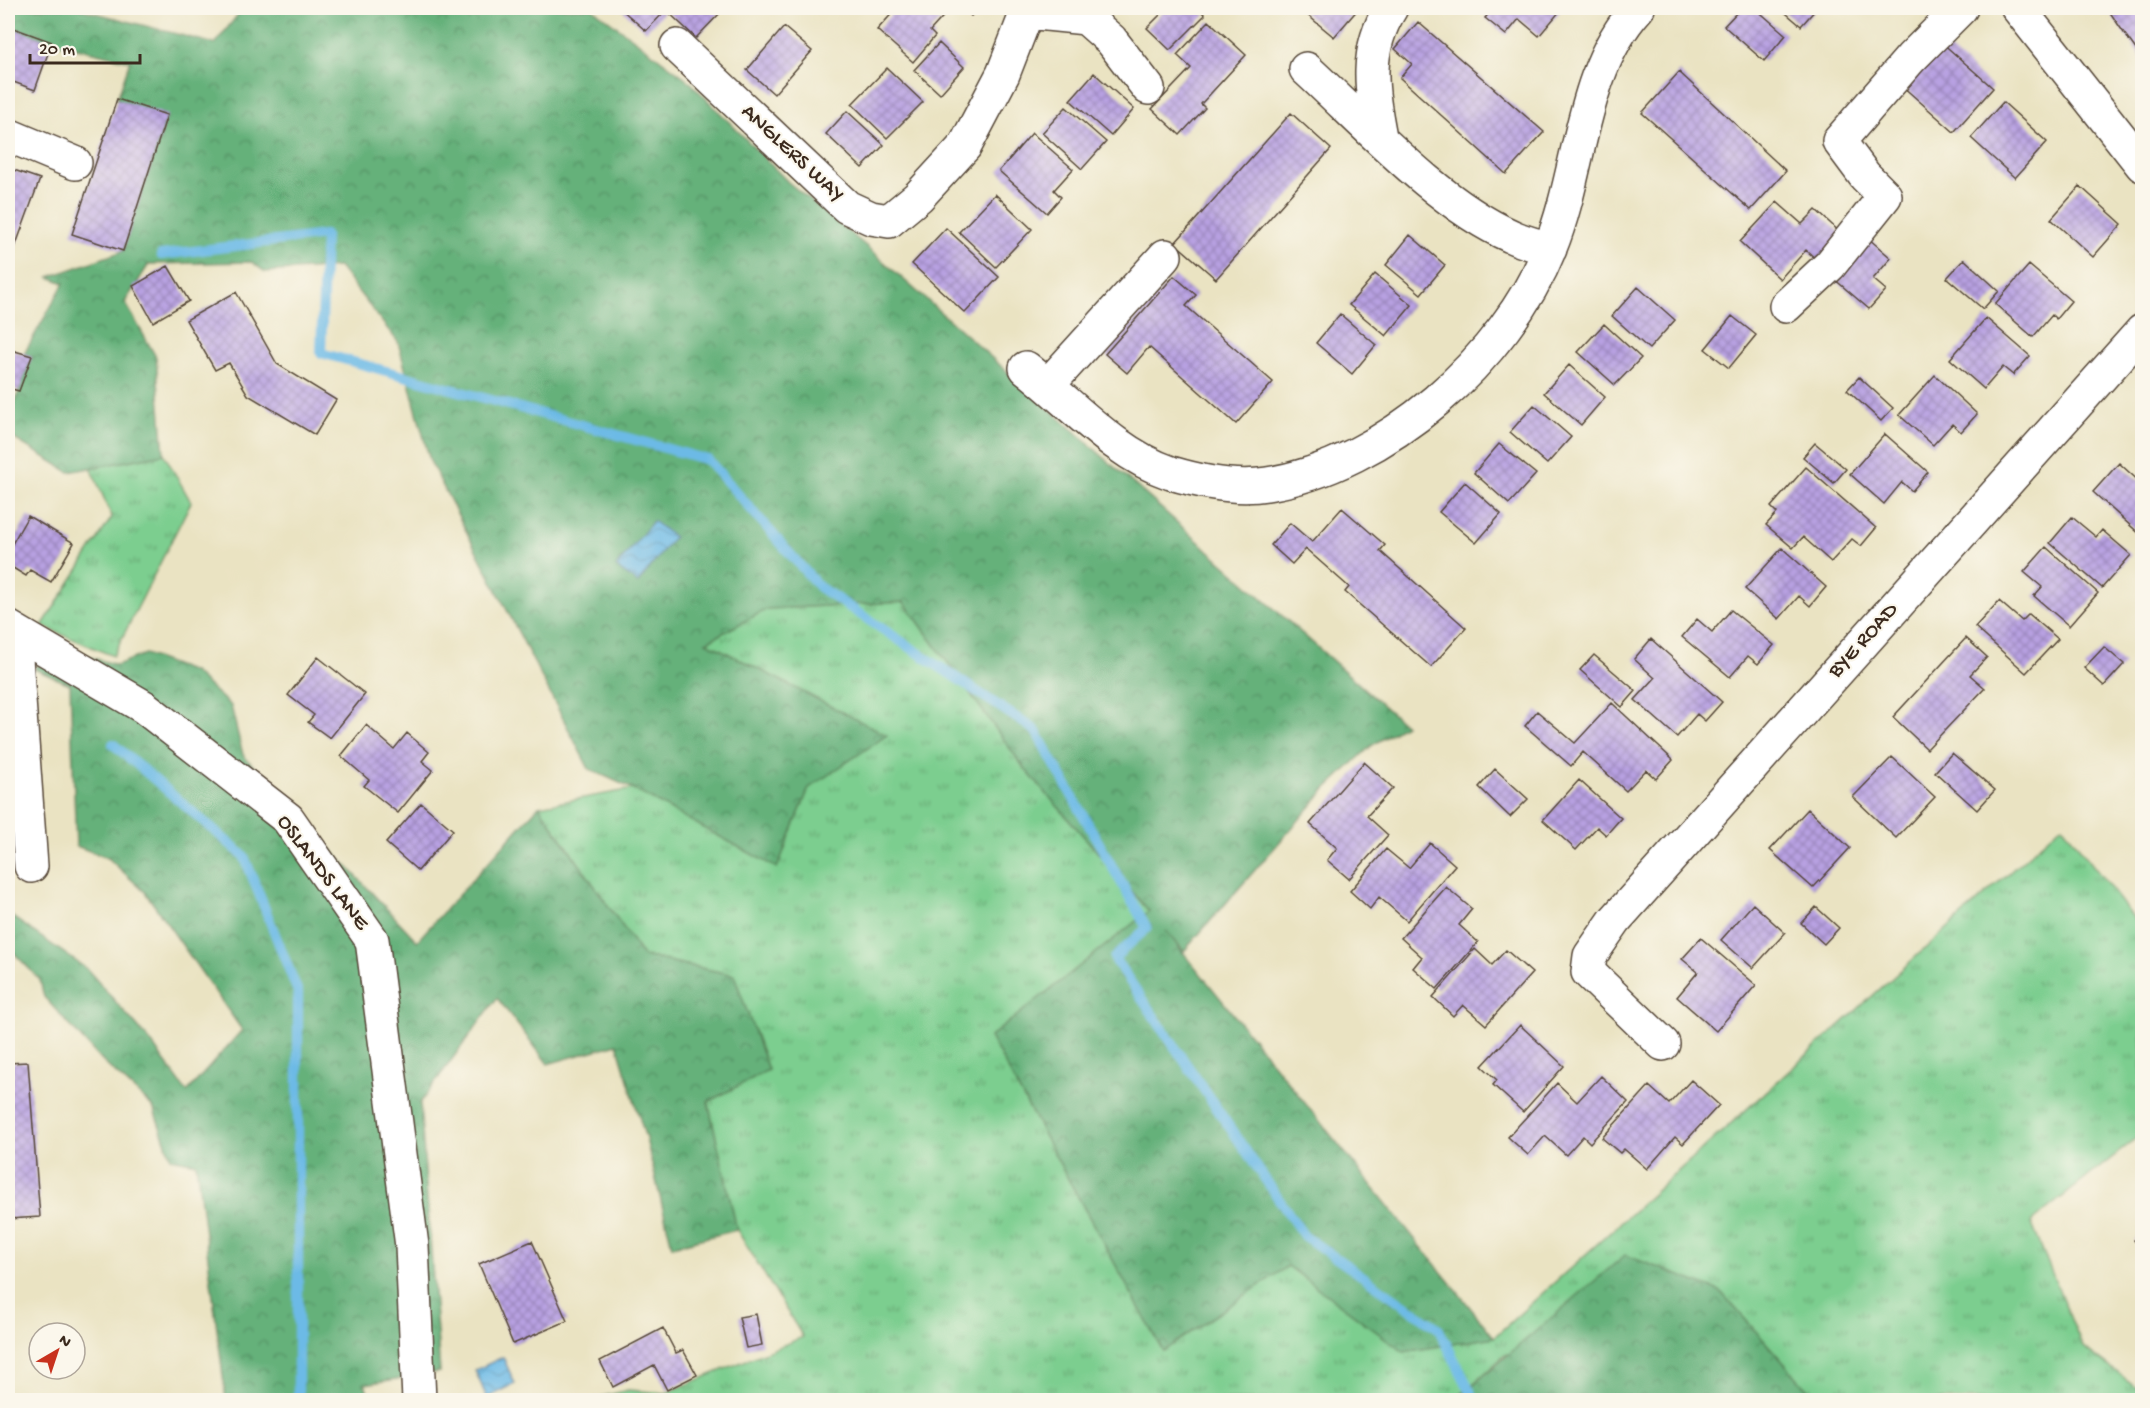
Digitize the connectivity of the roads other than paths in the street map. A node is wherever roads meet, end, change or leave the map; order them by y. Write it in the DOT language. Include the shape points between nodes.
graph roads {
  1 [pos="1390,8"];
  2 [pos="1638,8"];
  3 [pos="1961,8"];
  4 [pos="2018,8"];
  5 [pos="1026,10"];
  6 [pos="677,46"];
  7 [pos="1306,69"];
  8 [pos="1148,88"];
  9 [pos="8,135"];
  10 [pos="1380,137"];
  11 [pos="75,163"];
  12 [pos="2142,165"];
  13 [pos="1550,249"];
  14 [pos="1165,256"];
  15 [pos="1786,306"];
  16 [pos="2142,331"];
  17 [pos="11,629"];
  18 [pos="31,866"];
  19 [pos="1663,1044"];
  20 [pos="419,1401"];
  1 -- 10 [label="street" via="1378,28 1372,64 1371,90"];
  2 -- 13 [label="street" via="1604,59"];
  3 -- 15 [label="street" via="1911,58 1839,141 1885,196 1830,266"];
  4 -- 12 [label="street"];
  5 -- 6 [label="street, ANGLERS WAY" via="1003,74 965,146 918,197 888,220 871,218 847,207"];
  5 -- 8 [label="street, ANGLERS WAY" via="1086,18 1111,40"];
  7 -- 10 [label="street"];
  9 -- 11 [label="street"];
  10 -- 13 [label="street" via="1463,209 1510,236"];
  13 -- 14 [label="street" via="1521,304 1487,350 1450,390 1356,454 1305,477 1265,485 1225,485 1170,472 1122,448 1037,376"];
  16 -- 19 [label="street, BYE ROAD" via="1623,911 1590,956 1588,972"];
  17 -- 18 [label="street"];
  17 -- 20 [label="street, OSLANDS LANE" via="144,707 288,819 372,940 412,1246"];
}
